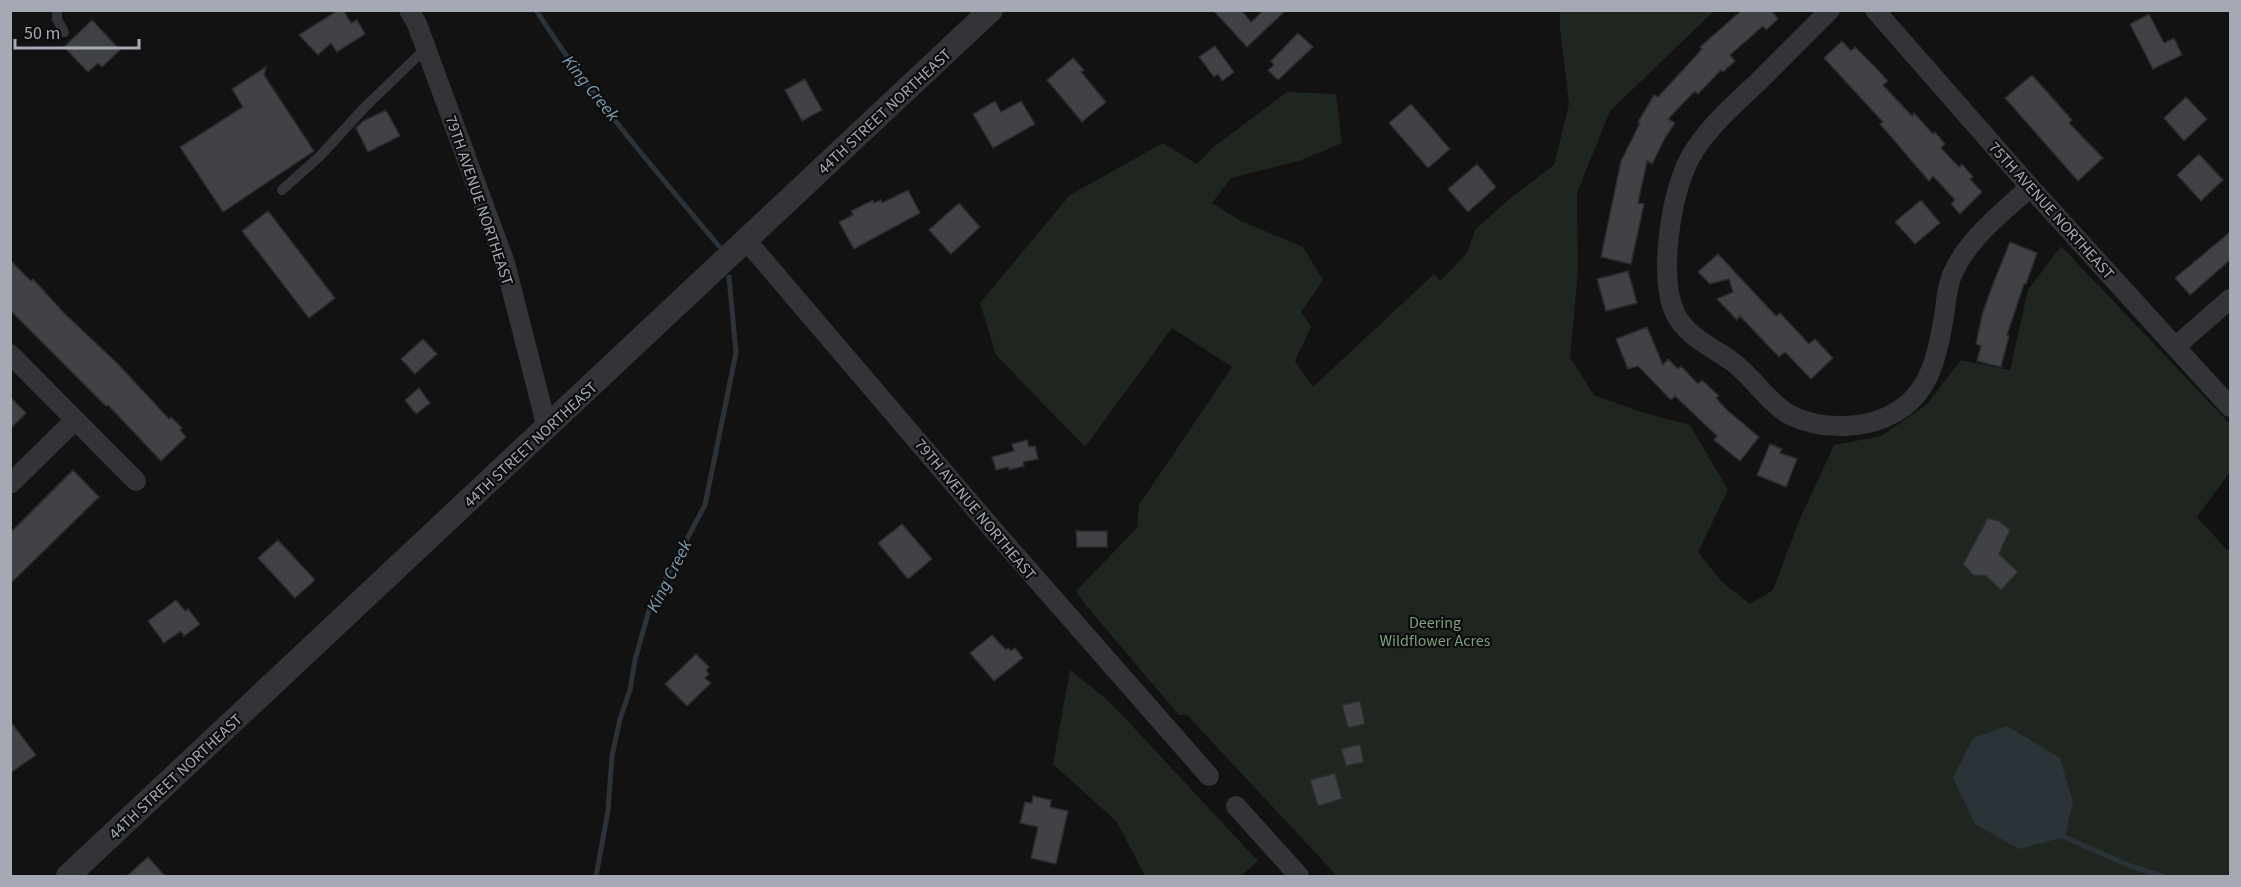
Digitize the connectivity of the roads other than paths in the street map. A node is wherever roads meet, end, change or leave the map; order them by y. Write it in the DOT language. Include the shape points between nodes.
graph roads {
  1 [pos="57,10"];
  2 [pos="409,10"];
  3 [pos="1830,10"];
  4 [pos="1875,10"];
  5 [pos="990,11"];
  6 [pos="64,32"];
  7 [pos="426,48"];
  8 [pos="2030,187"];
  9 [pos="282,190"];
  10 [pos="746,240"];
  11 [pos="2230,299"];
  12 [pos="2175,347"];
  13 [pos="10,354"];
  14 [pos="2230,407"];
  15 [pos="75,420"];
  16 [pos="547,428"];
  17 [pos="136,481"];
  18 [pos="10,484"];
  19 [pos="1209,776"];
  20 [pos="1236,807"];
  21 [pos="68,876"];
  22 [pos="1299,876"];
  1 -- 6 [label="lane"];
  2 -- 7 [label="street, 79TH AVENUE NORTHEAST"];
  3 -- 8 [label="street" via="1727,112 1685,168 1674,205 1667,260 1675,313 1688,332 1731,361 1790,415 1839,426 1884,418 1900,410 1930,375 1951,277 1963,253"];
  4 -- 8 [label="street, 75TH AVENUE NORTHEAST"];
  5 -- 10 [label="street, 44TH STREET NORTHEAST"];
  7 -- 9 [label="lane"];
  7 -- 16 [label="street, 79TH AVENUE NORTHEAST" via="505,262"];
  8 -- 12 [label="street, 75TH AVENUE NORTHEAST"];
  10 -- 16 [label="street, 44TH STREET NORTHEAST"];
  10 -- 19 [label="street, 79TH AVENUE NORTHEAST"];
  11 -- 12 [label="street"];
  12 -- 14 [label="street, 75TH AVENUE NORTHEAST"];
  13 -- 15 [label="street"];
  15 -- 17 [label="street"];
  15 -- 18 [label="street"];
  16 -- 21 [label="street, 44TH STREET NORTHEAST"];
  20 -- 22 [label="street"];
}
